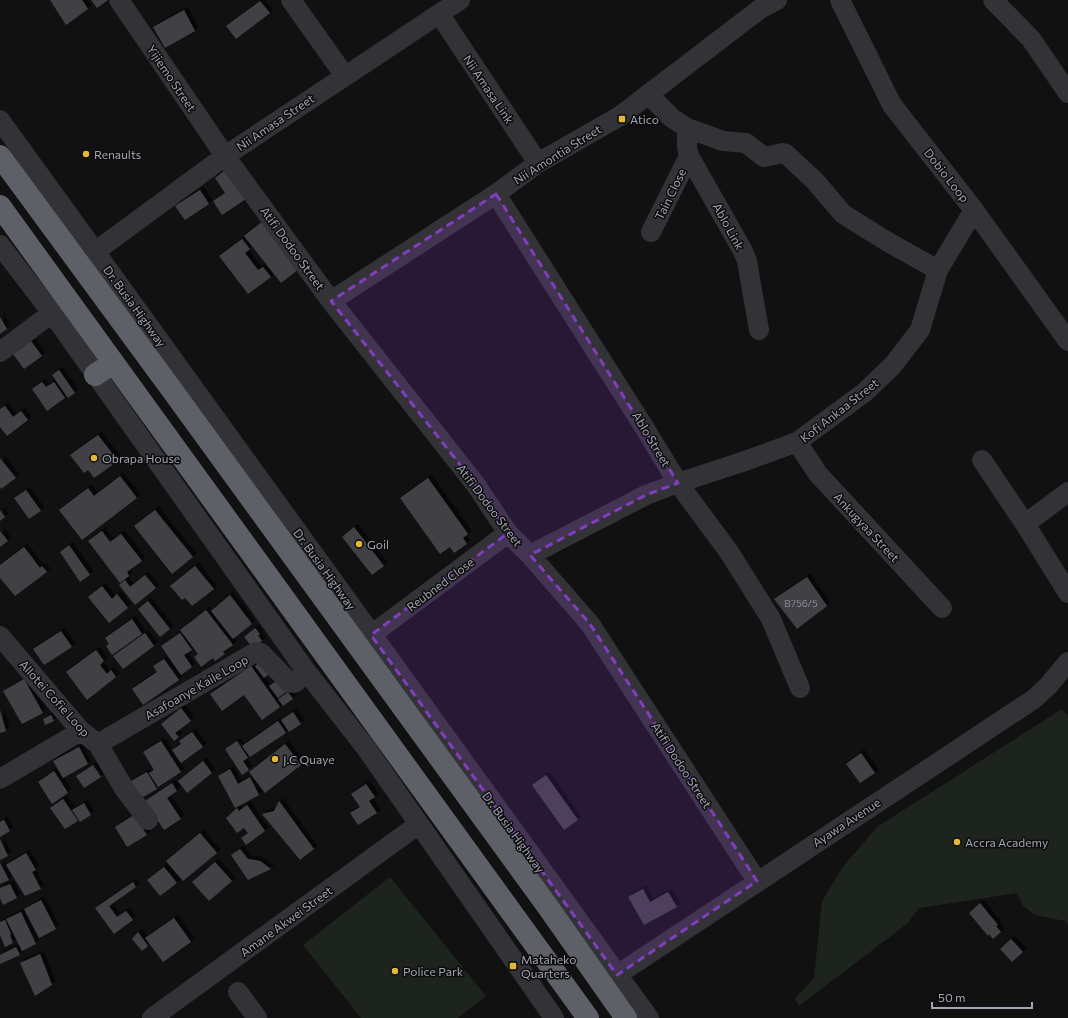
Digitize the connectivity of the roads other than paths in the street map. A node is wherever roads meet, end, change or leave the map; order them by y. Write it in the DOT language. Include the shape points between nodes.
graph roads {
  1 [pos="119,0"];
  2 [pos="291,0"];
  3 [pos="777,0"];
  4 [pos="840,0"];
  5 [pos="993,0"];
  6 [pos="451,5"];
  7 [pos="345,76"];
  8 [pos="1068,92"];
  9 [pos="648,94"];
  10 [pos="0,120"];
  11 [pos="687,128"];
  12 [pos="0,156"];
  13 [pos="225,156"];
  14 [pos="689,156"];
  15 [pos="538,163"];
  16 [pos="496,194"];
  17 [pos="0,206"];
  18 [pos="974,210"];
  19 [pos="651,232"];
  20 [pos="0,245"];
  21 [pos="96,251"];
  22 [pos="938,270"];
  23 [pos="332,301"];
  24 [pos="52,314"];
  25 [pos="759,330"];
  26 [pos="1068,340"];
  27 [pos="0,352"];
  28 [pos="113,363"];
  29 [pos="95,375"];
  30 [pos="796,442"];
  31 [pos="982,460"];
  32 [pos="678,483"];
  33 [pos="1068,492"];
  34 [pos="1025,524"];
  35 [pos="508,533"];
  36 [pos="530,555"];
  37 [pos="1068,593"];
  38 [pos="942,608"];
  39 [pos="371,635"];
  40 [pos="0,636"];
  41 [pos="1068,662"];
  42 [pos="306,671"];
  43 [pos="800,688"];
  44 [pos="81,731"];
  45 [pos="98,744"];
  46 [pos="0,779"];
  47 [pos="148,820"];
  48 [pos="419,824"];
  49 [pos="757,881"];
  50 [pos="617,975"];
  51 [pos="238,992"];
  52 [pos="549,1016"];
  53 [pos="152,1018"];
  54 [pos="257,1018"];
  55 [pos="588,1018"];
  56 [pos="626,1018"];
  57 [pos="649,1018"];
  1 -- 13 [label="street, Yijiemo Street"];
  2 -- 7 [label="street"];
  3 -- 9 [label="street, Nii Amontia Street" via="760,9"];
  4 -- 18 [label="street, Dobio Loop" via="892,105"];
  5 -- 8 [label="street" via="1031,38"];
  6 -- 7 [label="street, Nii Amasa Street"];
  6 -- 15 [label="street, Nii Amasa Link"];
  7 -- 13 [label="street, Nii Amasa Street"];
  9 -- 11 [label="street" via="672,118"];
  9 -- 15 [label="street, Nii Amontia Street" via="620,116"];
  10 -- 21 [label="street, Dr. Busia Highway"];
  11 -- 14 [label="street, Ablo Link"];
  11 -- 22 [label="street" via="723,141 746,143 764,157 786,154 815,181 843,214"];
  12 -- 56 [label="highway, Dr. Busia Highway" via="548,907"];
  13 -- 21 [label="street, Nii Amasa Street"];
  13 -- 23 [label="street, Atifi Dodoo Street"];
  14 -- 19 [label="street, Tain Close"];
  14 -- 25 [label="street, Ablo Link" via="743,251"];
  15 -- 16 [label="street, Nii Amontia Street"];
  16 -- 23 [label="street, Nii Amontia Street"];
  16 -- 32 [label="street, Ablo Street"];
  17 -- 28 [label="highway"];
  18 -- 22 [label="street, Kofi Ankaa Street"];
  18 -- 26 [label="street, Dobio Loop"];
  20 -- 24 [label="street"];
  21 -- 39 [label="street, Dr. Busia Highway"];
  22 -- 30 [label="street, Kofi Ankaa Street" via="920,330 892,365 865,392"];
  23 -- 35 [label="street, Atifi Dodoo Street" via="476,485"];
  24 -- 27 [label="street"];
  24 -- 29 [label="street"];
  28 -- 29 [label="highway"];
  28 -- 55 [label="highway"];
  29 -- 42 [label="street"];
  30 -- 32 [label="street, Kofi Ankaa Street"];
  30 -- 38 [label="street, Ankugyaa Street" via="818,474"];
  31 -- 34 [label="street"];
  32 -- 36 [label="street, Kofi Ankaa Street" via="646,495"];
  32 -- 43 [label="street, Ablo Street" via="729,552 771,619"];
  33 -- 34 [label="street"];
  34 -- 37 [label="street"];
  35 -- 36 [label="street, Atifi Dodoo Street"];
  35 -- 39 [label="street, Reubned Close"];
  36 -- 49 [label="street, Atifi Dodoo Street" via="590,624"];
  39 -- 50 [label="street, Dr. Busia Highway"];
  40 -- 44 [label="street, Allotei Cofie Loop"];
  41 -- 49 [label="street, Ayawa Avenue" via="1034,699"];
  42 -- 45 [label="street, Asafoanye Kaile Loop" via="293,684 261,653 256,652"];
  42 -- 48 [label="street" via="366,748"];
  44 -- 45 [label="street, Allotei Cofie Loop"];
  44 -- 46 [label="street"];
  45 -- 47 [label="street, Allotei Cofie Loop" via="124,790"];
  48 -- 52 [label="street"];
  48 -- 53 [label="street, Amane Akwei Street"];
  49 -- 50 [label="street, Ayawa Avenue"];
  50 -- 57 [label="street, Dr. Busia Highway"];
  51 -- 54 [label="street"];
}
